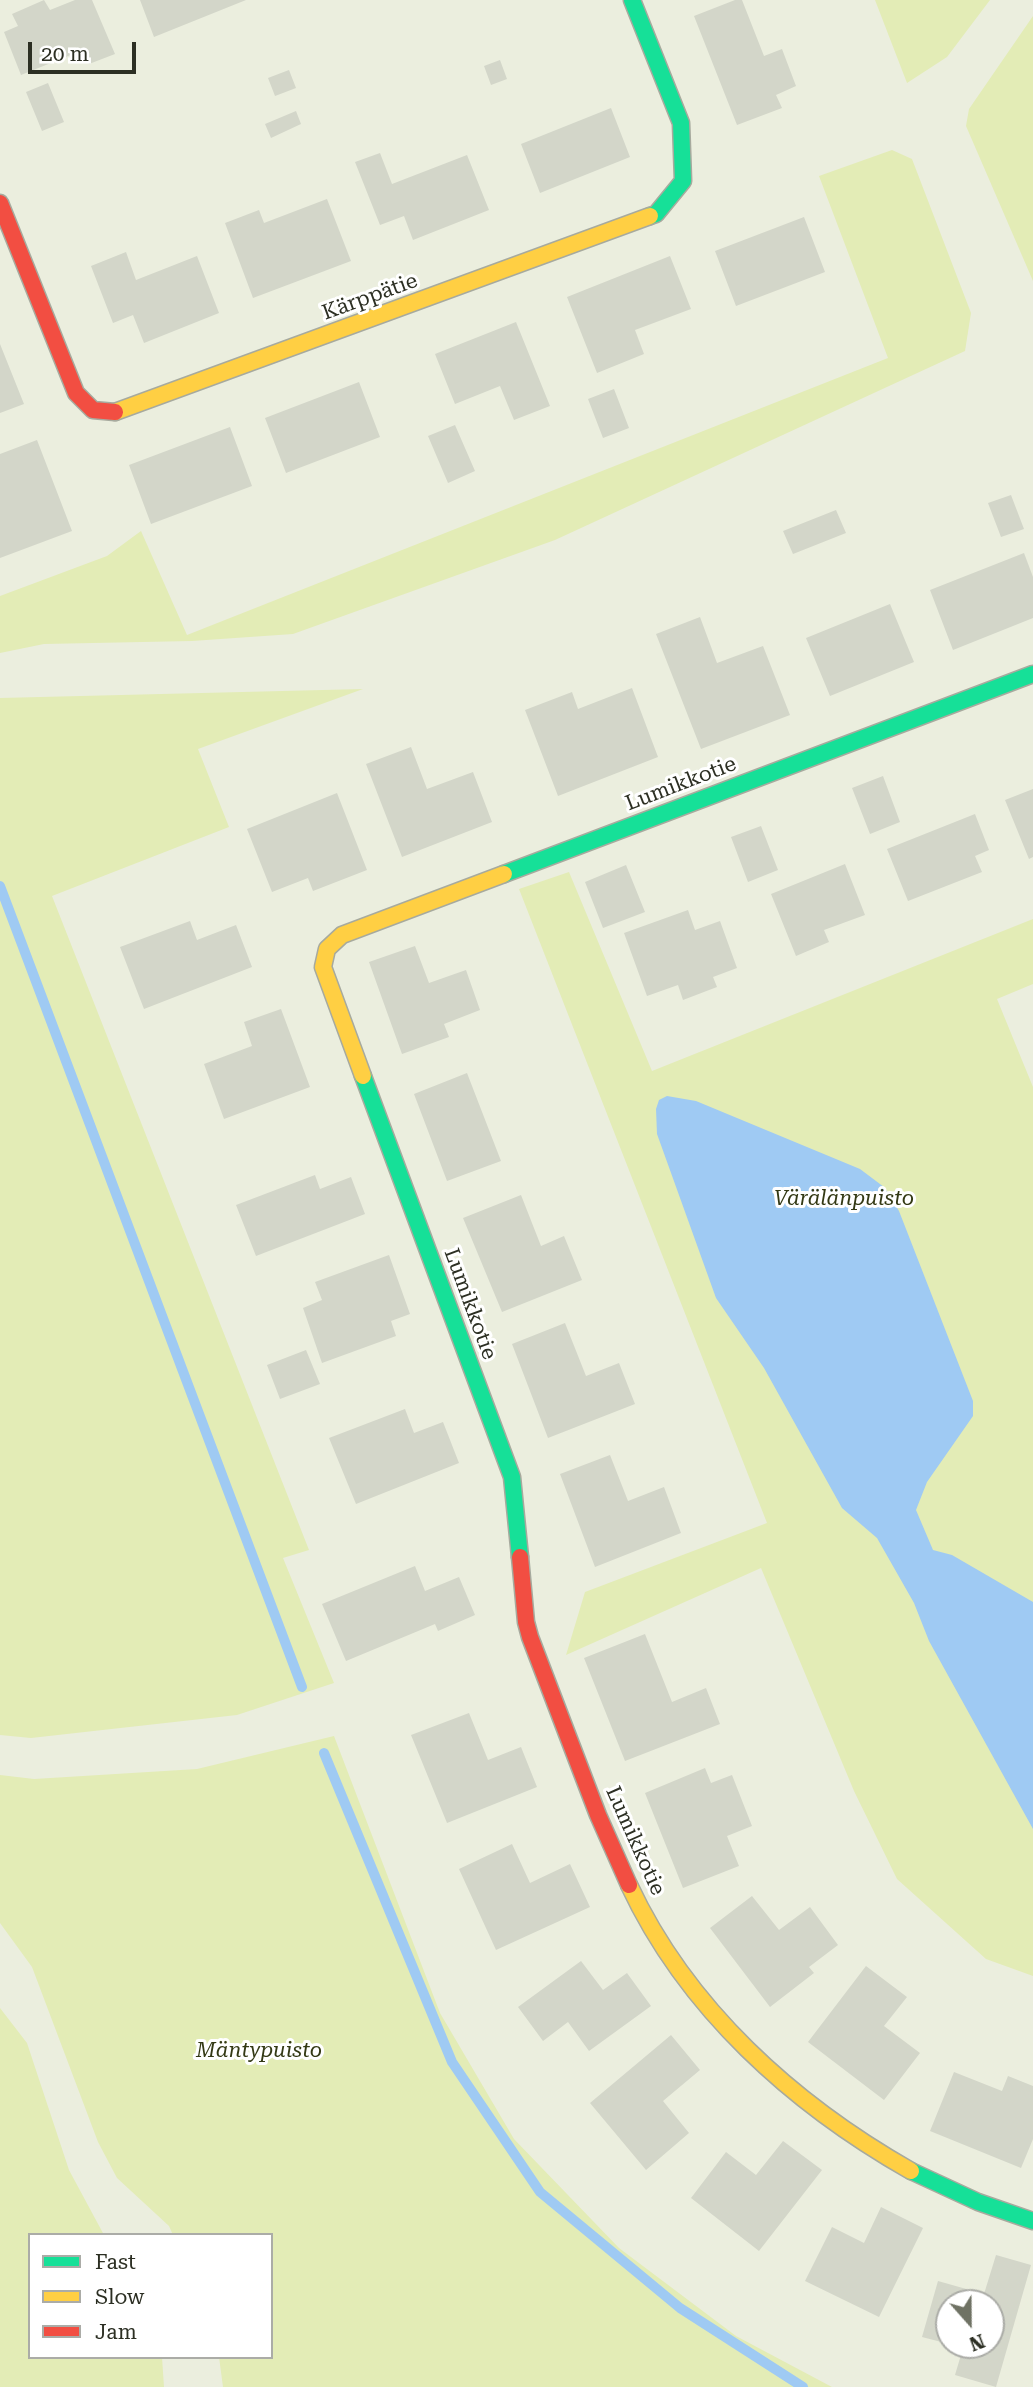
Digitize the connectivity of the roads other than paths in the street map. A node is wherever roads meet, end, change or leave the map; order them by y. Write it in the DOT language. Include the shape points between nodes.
graph roads {
  1 [pos="632,0"];
  2 [pos="0,203"];
  3 [pos="1033,674"];
  4 [pos="1033,2221"];
  1 -- 2 [label="street, Kärppätie" via="681,123 683,181 656,214 119,412 93,410 76,393"];
  3 -- 4 [label="street, Lumikkotie" via="342,935 327,949 323,967 512,1477 532,1643 606,1837 658,1939 737,2041 781,2082 891,2160 943,2187"];
}
